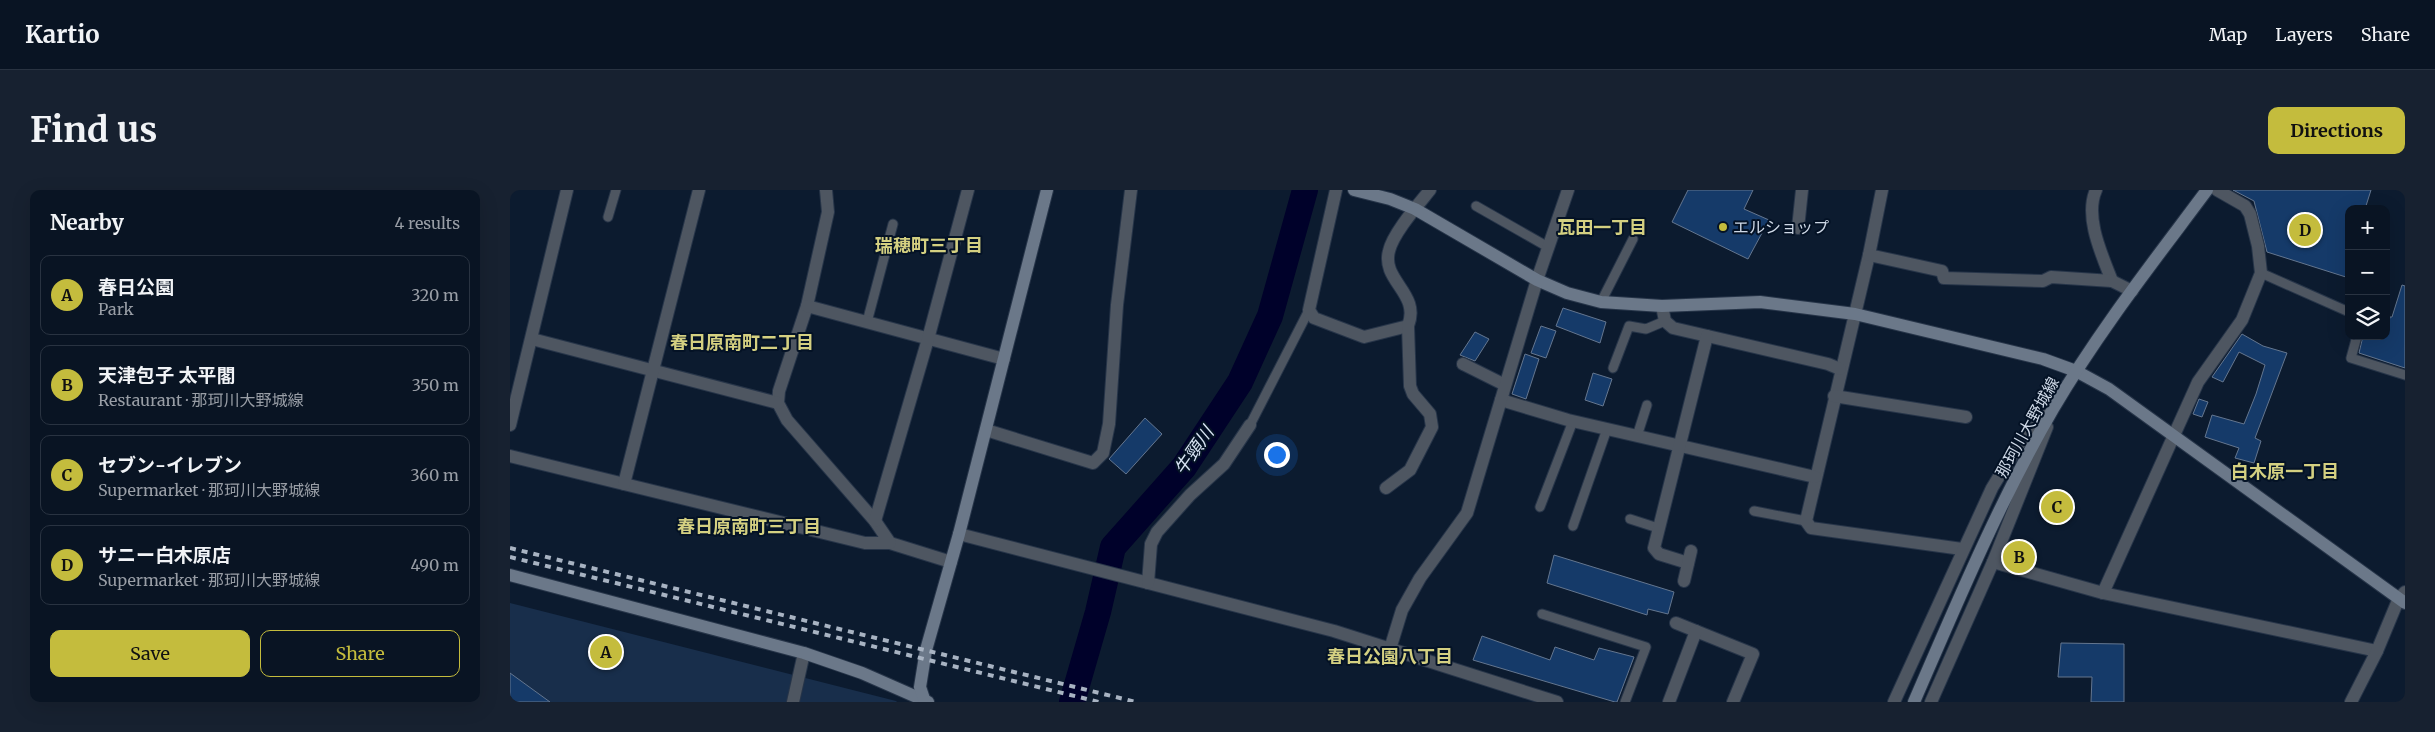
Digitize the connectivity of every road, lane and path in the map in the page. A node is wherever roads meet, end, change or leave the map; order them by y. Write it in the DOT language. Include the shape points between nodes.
graph roads {
  1 [pos="567,190"];
  2 [pos="616,190"];
  3 [pos="699,190"];
  4 [pos="826,190"];
  5 [pos="968,190"];
  6 [pos="1047,190"];
  7 [pos="1131,190"];
  8 [pos="1336,190"];
  9 [pos="1354,190"];
  10 [pos="1430,190"];
  11 [pos="1568,190"];
  12 [pos="1802,190"];
  13 [pos="1882,190"];
  14 [pos="2096,190"];
  15 [pos="2207,190"];
  16 [pos="2217,190"];
  17 [pos="1476,206"];
  18 [pos="1415,209"];
  19 [pos="608,217"];
  20 [pos="893,224"];
  21 [pos="1798,228"];
  22 [pos="1634,239"];
  23 [pos="1548,247"];
  24 [pos="1869,255"];
  25 [pos="2261,273"];
  26 [pos="1537,280"];
  27 [pos="2112,281"];
  28 [pos="2132,291"];
  29 [pos="1601,302"];
  30 [pos="807,306"];
  31 [pos="1662,306"];
  32 [pos="1309,310"];
  33 [pos="2345,310"];
  34 [pos="1854,314"];
  35 [pos="1665,321"];
  36 [pos="867,322"];
  37 [pos="1408,326"];
  38 [pos="1707,336"];
  39 [pos="928,338"];
  40 [pos="532,339"];
  41 [pos="2356,340"];
  42 [pos="1004,358"];
  43 [pos="1464,364"];
  44 [pos="1613,368"];
  45 [pos="1840,369"];
  46 [pos="652,371"];
  47 [pos="2076,371"];
  48 [pos="2405,375"];
  49 [pos="1505,385"];
  50 [pos="1834,396"];
  51 [pos="1501,400"];
  52 [pos="778,403"];
  53 [pos="1647,405"];
  54 [pos="2053,409"];
  55 [pos="1966,417"];
  56 [pos="1573,421"];
  57 [pos="510,425"];
  58 [pos="1250,425"];
  59 [pos="1607,429"];
  60 [pos="986,430"];
  61 [pos="2175,435"];
  62 [pos="1637,436"];
  63 [pos="1678,446"];
  64 [pos="510,456"];
  65 [pos="1815,477"];
  66 [pos="624,484"];
  67 [pos="1386,488"];
  68 [pos="1540,507"];
  69 [pos="1754,511"];
  70 [pos="1630,518"];
  71 [pos="875,521"];
  72 [pos="1806,521"];
  73 [pos="1573,526"];
  74 [pos="1658,528"];
  75 [pos="959,534"];
  76 [pos="890,543"];
  77 [pos="1691,550"];
  78 [pos="1962,550"];
  79 [pos="951,562"];
  80 [pos="1993,562"];
  81 [pos="1688,564"];
  82 [pos="510,575"];
  83 [pos="1684,581"];
  84 [pos="1142,582"];
  85 [pos="2103,593"];
  86 [pos="2403,598"];
  87 [pos="1542,614"];
  88 [pos="1676,623"];
  89 [pos="1696,631"];
  90 [pos="1390,649"];
  91 [pos="2377,651"];
  92 [pos="804,653"];
  93 [pos="1916,697"];
  94 [pos="793,702"];
  95 [pos="926,702"];
  96 [pos="1554,702"];
  97 [pos="1624,702"];
  98 [pos="1669,702"];
  99 [pos="1733,702"];
  100 [pos="1894,702"];
  101 [pos="1931,702"];
  102 [pos="2351,702"];
  1 -- 40 [label="street"];
  2 -- 19 [label="lane"];
  3 -- 46 [label="street"];
  4 -- 30 [label="street" via="828,212"];
  5 -- 39 [label="street"];
  6 -- 42 [label="street"];
  7 -- 60 [label="street" via="1117,305 1109,424 1103,452 1093,463"];
  8 -- 32 [label="street"];
  9 -- 18 [label="street"];
  10 -- 18 [label="street"];
  11 -- 23 [label="street"];
  12 -- 21 [label="street"];
  13 -- 24 [label="street"];
  14 -- 27 [label="street" via="2093,197 2094,233"];
  15 -- 28 [label="street, 那珂川大野城線"];
  16 -- 25 [label="street" via="2245,206 2250,214"];
  17 -- 23 [label="lane"];
  18 -- 26 [label="street"];
  18 -- 37 [label="street" via="1388,253 1392,273 1412,306"];
  20 -- 36 [label="lane"];
  22 -- 29 [label="lane"];
  23 -- 26 [label="street"];
  24 -- 27 [label="street" via="1942,270 1944,278 2042,281 2051,277"];
  24 -- 34 [label="street"];
  25 -- 33 [label="lane"];
  25 -- 61 [label="street" via="2242,320 2198,382"];
  26 -- 29 [label="street" via="1567,293"];
  26 -- 49 [label="street"];
  27 -- 28 [label="street"];
  28 -- 47 [label="street, 那珂川大野城線"];
  29 -- 31 [label="street"];
  30 -- 36 [label="street"];
  30 -- 52 [label="street"];
  31 -- 34 [label="street" via="1760,302"];
  31 -- 35 [label="street"];
  32 -- 37 [label="street" via="1314,318 1364,337"];
  32 -- 58 [label="lane"];
  34 -- 45 [label="street"];
  34 -- 47 [label="street" via="2011,350"];
  35 -- 38 [label="street" via="1673,328"];
  35 -- 44 [label="lane" via="1646,329 1629,326"];
  36 -- 39 [label="street"];
  37 -- 67 [label="street" via="1410,386 1430,414 1432,427 1410,470"];
  38 -- 45 [label="street"];
  38 -- 63 [label="street"];
  39 -- 42 [label="street"];
  39 -- 71 [label="street"];
  40 -- 46 [label="street"];
  40 -- 57 [label="street"];
  41 -- 48 [label="lane" via="2351,358"];
  42 -- 60 [label="street"];
  43 -- 49 [label="street"];
  45 -- 50 [label="street"];
  46 -- 52 [label="street"];
  46 -- 66 [label="street"];
  47 -- 54 [label="street, 那珂川大野城線"];
  47 -- 61 [label="street" via="2109,389"];
  49 -- 51 [label="street"];
  50 -- 55 [label="street"];
  50 -- 65 [label="street"];
  51 -- 56 [label="street"];
  51 -- 90 [label="street" via="1467,513 1420,578 1402,610"];
  52 -- 71 [label="street" via="787,420"];
  53 -- 62 [label="lane"];
  54 -- 78 [label="street" via="2018,445 1992,488"];
  54 -- 80 [label="street"];
  54 -- 93 [label="street, 那珂川大野城線" via="2017,476"];
  56 -- 59 [label="street"];
  56 -- 68 [label="lane"];
  58 -- 84 [label="street" via="1224,464 1157,532"];
  59 -- 62 [label="street"];
  59 -- 73 [label="lane"];
  60 -- 75 [label="street"];
  61 -- 85 [label="street"];
  61 -- 86 [label="street" via="2249,492"];
  62 -- 63 [label="street"];
  63 -- 65 [label="street"];
  63 -- 74 [label="street"];
  64 -- 66 [label="street"];
  65 -- 72 [label="street"];
  66 -- 76 [label="street" via="866,544"];
  69 -- 72 [label="lane"];
  70 -- 74 [label="lane"];
  71 -- 76 [label="street"];
  72 -- 78 [label="street" via="1811,528"];
  74 -- 81 [label="street" via="1655,551"];
  75 -- 79 [label="street"];
  75 -- 84 [label="street"];
  76 -- 79 [label="street"];
  77 -- 81 [label="street"];
  78 -- 100 [label="street"];
  79 -- 95 [label="street" via="926,650 920,686"];
  80 -- 85 [label="street"];
  80 -- 101 [label="street"];
  81 -- 83 [label="street"];
  82 -- 92 [label="street"];
  84 -- 90 [label="street" via="1334,631"];
  85 -- 91 [label="street"];
  86 -- 91 [label="street"];
  87 -- 97 [label="lane" via="1646,647"];
  88 -- 89 [label="street"];
  89 -- 98 [label="street"];
  89 -- 99 [label="street" via="1753,654"];
  90 -- 96 [label="street"];
  91 -- 102 [label="street"];
  92 -- 94 [label="street"];
  92 -- 95 [label="street" via="862,673"];
}
